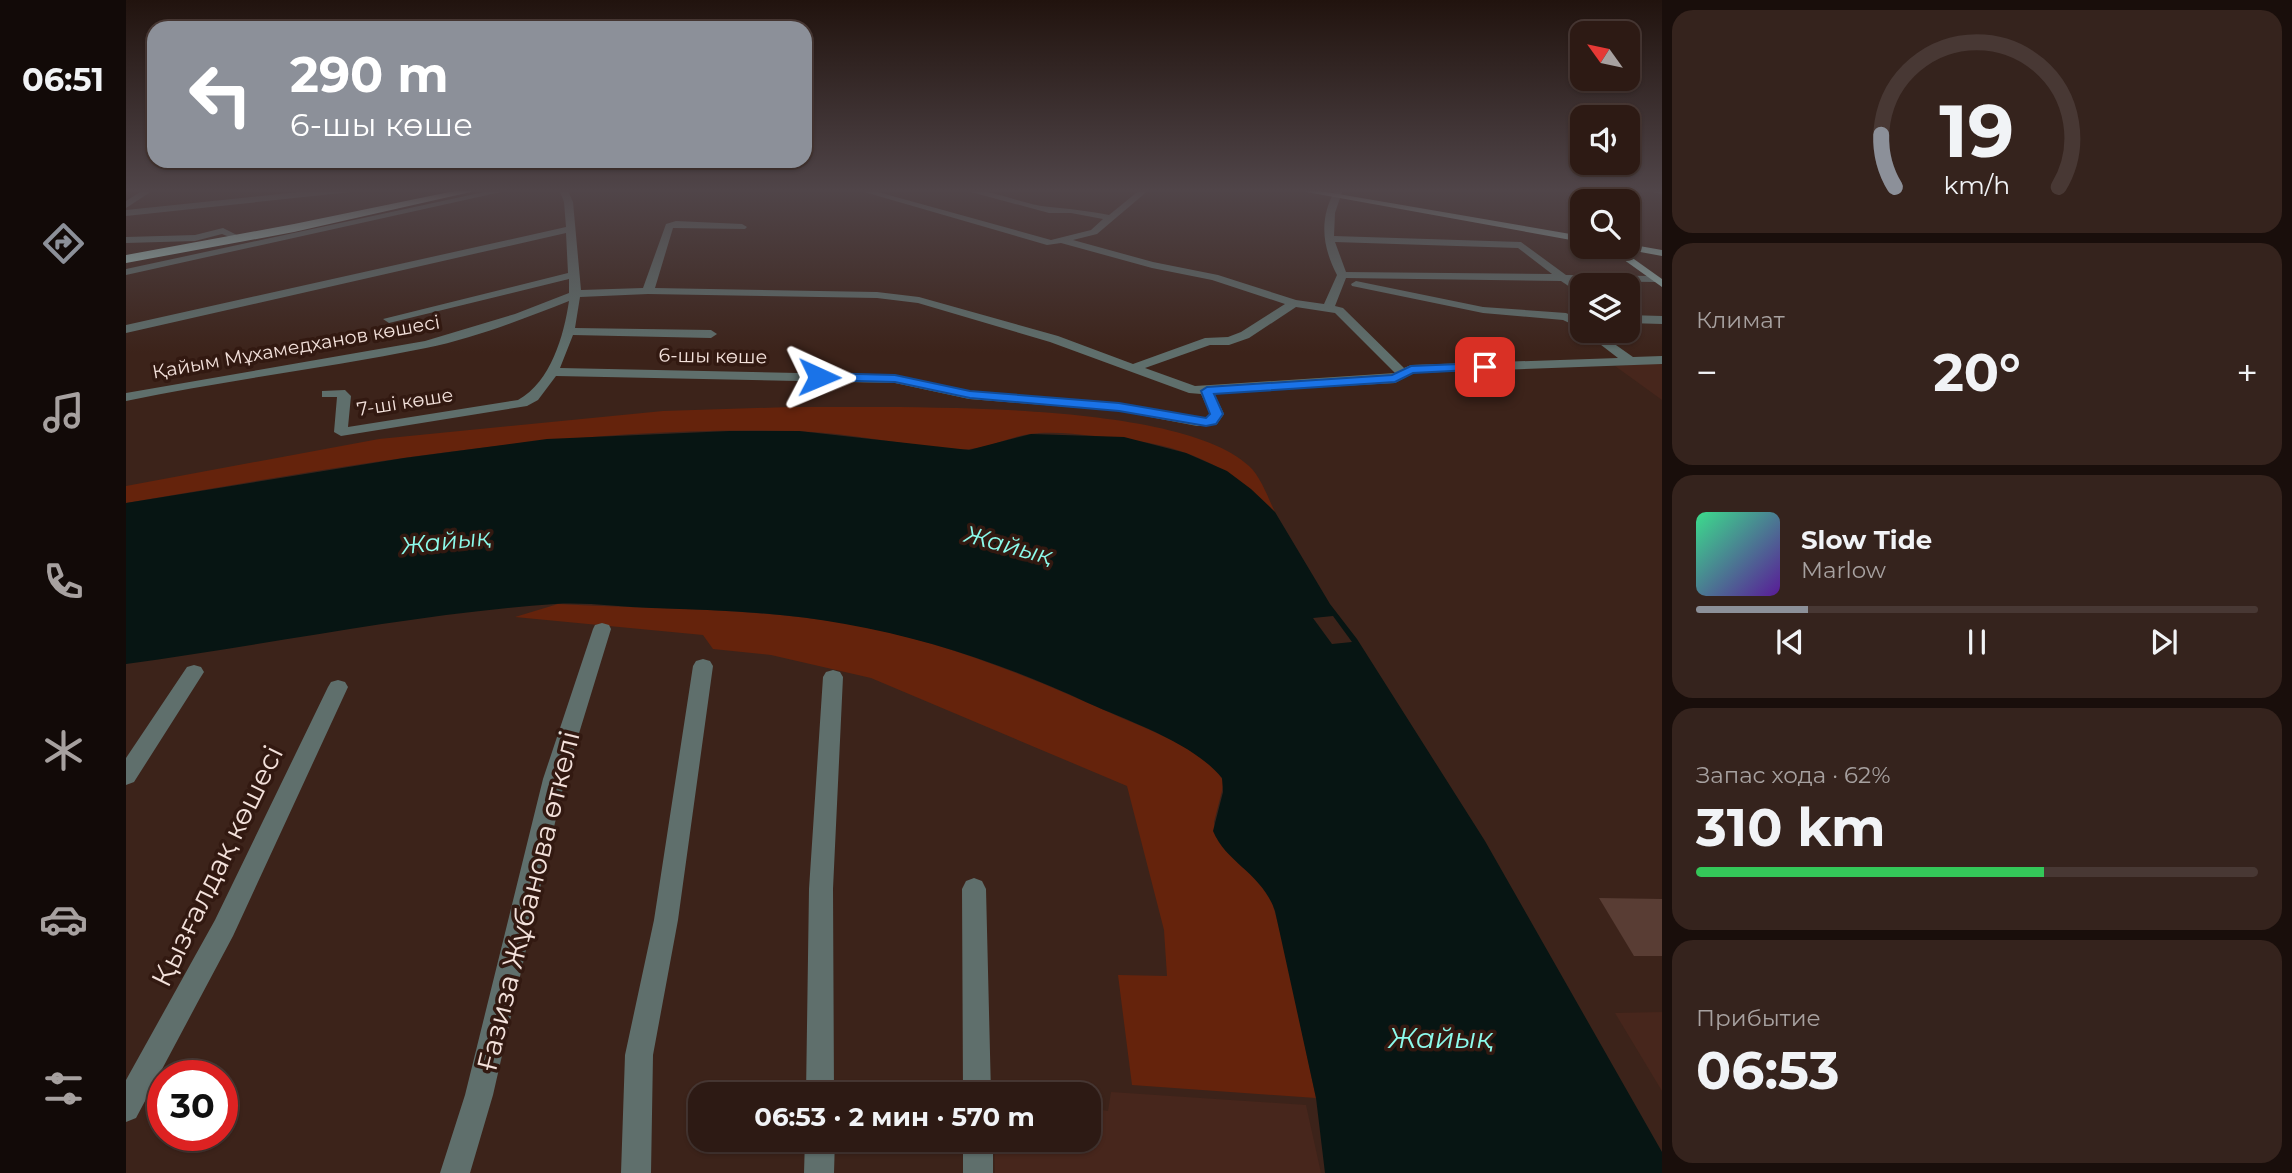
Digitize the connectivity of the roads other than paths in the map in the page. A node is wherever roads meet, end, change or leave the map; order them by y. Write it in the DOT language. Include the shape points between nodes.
graph roads {
  1 [pos="185,244"];
  2 [pos="200,244"];
  3 [pos="266,244"];
  4 [pos="505,244"];
  5 [pos="571,244"];
  6 [pos="663,244"];
  7 [pos="1074,244"];
  8 [pos="1329,244"];
  9 [pos="1480,244"];
  10 [pos="1521,245"];
  11 [pos="1640,248"];
  12 [pos="1662,250"];
  13 [pos="126,256"];
  14 [pos="1637,259"];
  15 [pos="126,272"];
  16 [pos="572,275"];
  17 [pos="1341,278"];
  18 [pos="1564,278"];
  19 [pos="1659,282"];
  20 [pos="1570,283"];
  21 [pos="648,291"];
  22 [pos="576,293"];
  23 [pos="1294,303"];
  24 [pos="1328,308"];
  25 [pos="388,319"];
  26 [pos="1570,319"];
  27 [pos="1640,319"];
  28 [pos="1662,320"];
  29 [pos="126,329"];
  30 [pos="568,331"];
  31 [pos="710,334"];
  32 [pos="1606,343"];
  33 [pos="1662,360"];
  34 [pos="1630,361"];
  35 [pos="1133,368"];
  36 [pos="553,372"];
  37 [pos="1403,374"];
  38 [pos="1207,391"];
  39 [pos="327,394"];
  40 [pos="126,397"];
  41 [pos="602,629"];
  42 [pos="702,666"];
  43 [pos="194,672"];
  44 [pos="833,677"];
  45 [pos="338,687"];
  46 [pos="126,776"];
  47 [pos="974,889"];
  48 [pos="820,1082"];
  49 [pos="977,1082"];
  50 [pos="126,1108"];
  51 [pos="820,1152"];
  52 [pos="978,1152"];
  53 [pos="455,1173"];
  54 [pos="636,1173"];
  55 [pos="819,1173"];
  56 [pos="978,1173"];
  1 -- 13 [label="highway"];
  2 -- 13 [label="highway"];
  3 -- 15 [label="street"];
  4 -- 29 [label="street"];
  5 -- 16 [label="street"];
  6 -- 21 [label="street"];
  7 -- 23 [label="street" via="1214,277"];
  8 -- 17 [label="street"];
  9 -- 10 [label="street"];
  10 -- 18 [label="street"];
  11 -- 12 [label="main road"];
  14 -- 19 [label="main road"];
  16 -- 22 [label="street"];
  16 -- 25 [label="street"];
  17 -- 18 [label="street"];
  17 -- 24 [label="street"];
  17 -- 26 [label="street" via="1483,310"];
  18 -- 19 [label="street"];
  18 -- 20 [label="street"];
  21 -- 22 [label="street, Қайым Мұхамедханов көшесi"];
  21 -- 35 [label="street, Қайым Мұхамедханов көшесi" via="863,294 919,300 1054,339"];
  22 -- 30 [label="street"];
  22 -- 40 [label="street, Қайым Мұхамедханов көшесi" via="427,344"];
  23 -- 24 [label="street"];
  23 -- 35 [label="street" via="1245,335 1209,341"];
  24 -- 37 [label="street" via="1341,311"];
  27 -- 28 [label="street"];
  30 -- 31 [label="street"];
  30 -- 36 [label="street"];
  32 -- 34 [label="street"];
  33 -- 34 [label="street, Қайым Мұхамедханов көшесi"];
  34 -- 37 [label="street, Қайым Мұхамедханов көшесi" via="1411,369"];
  35 -- 38 [label="street, Қайым Мұхамедханов көшесi" via="1182,387"];
  36 -- 38 [label="street, 6-шы көше" via="895,379 970,395 1119,407 1197,422 1212,421 1217,414"];
  36 -- 39 [label="street, 7-шi көше" via="528,401 341,432 344,396"];
  37 -- 38 [label="street, Қайым Мұхамедханов көшесi" via="1395,379"];
  41 -- 53 [label="street, Ғазиза Жұбанова өткелі" via="554,779 479,1095"];
  42 -- 54 [label="street" via="666,920 639,1055"];
  43 -- 46 [label="street"];
  44 -- 48 [label="street" via="821,888"];
  45 -- 50 [label="street, Қызғалдақ көшесі" via="224,928"];
  47 -- 49 [label="street"];
  51 -- 55 [label="street"];
  52 -- 56 [label="street"];
}
